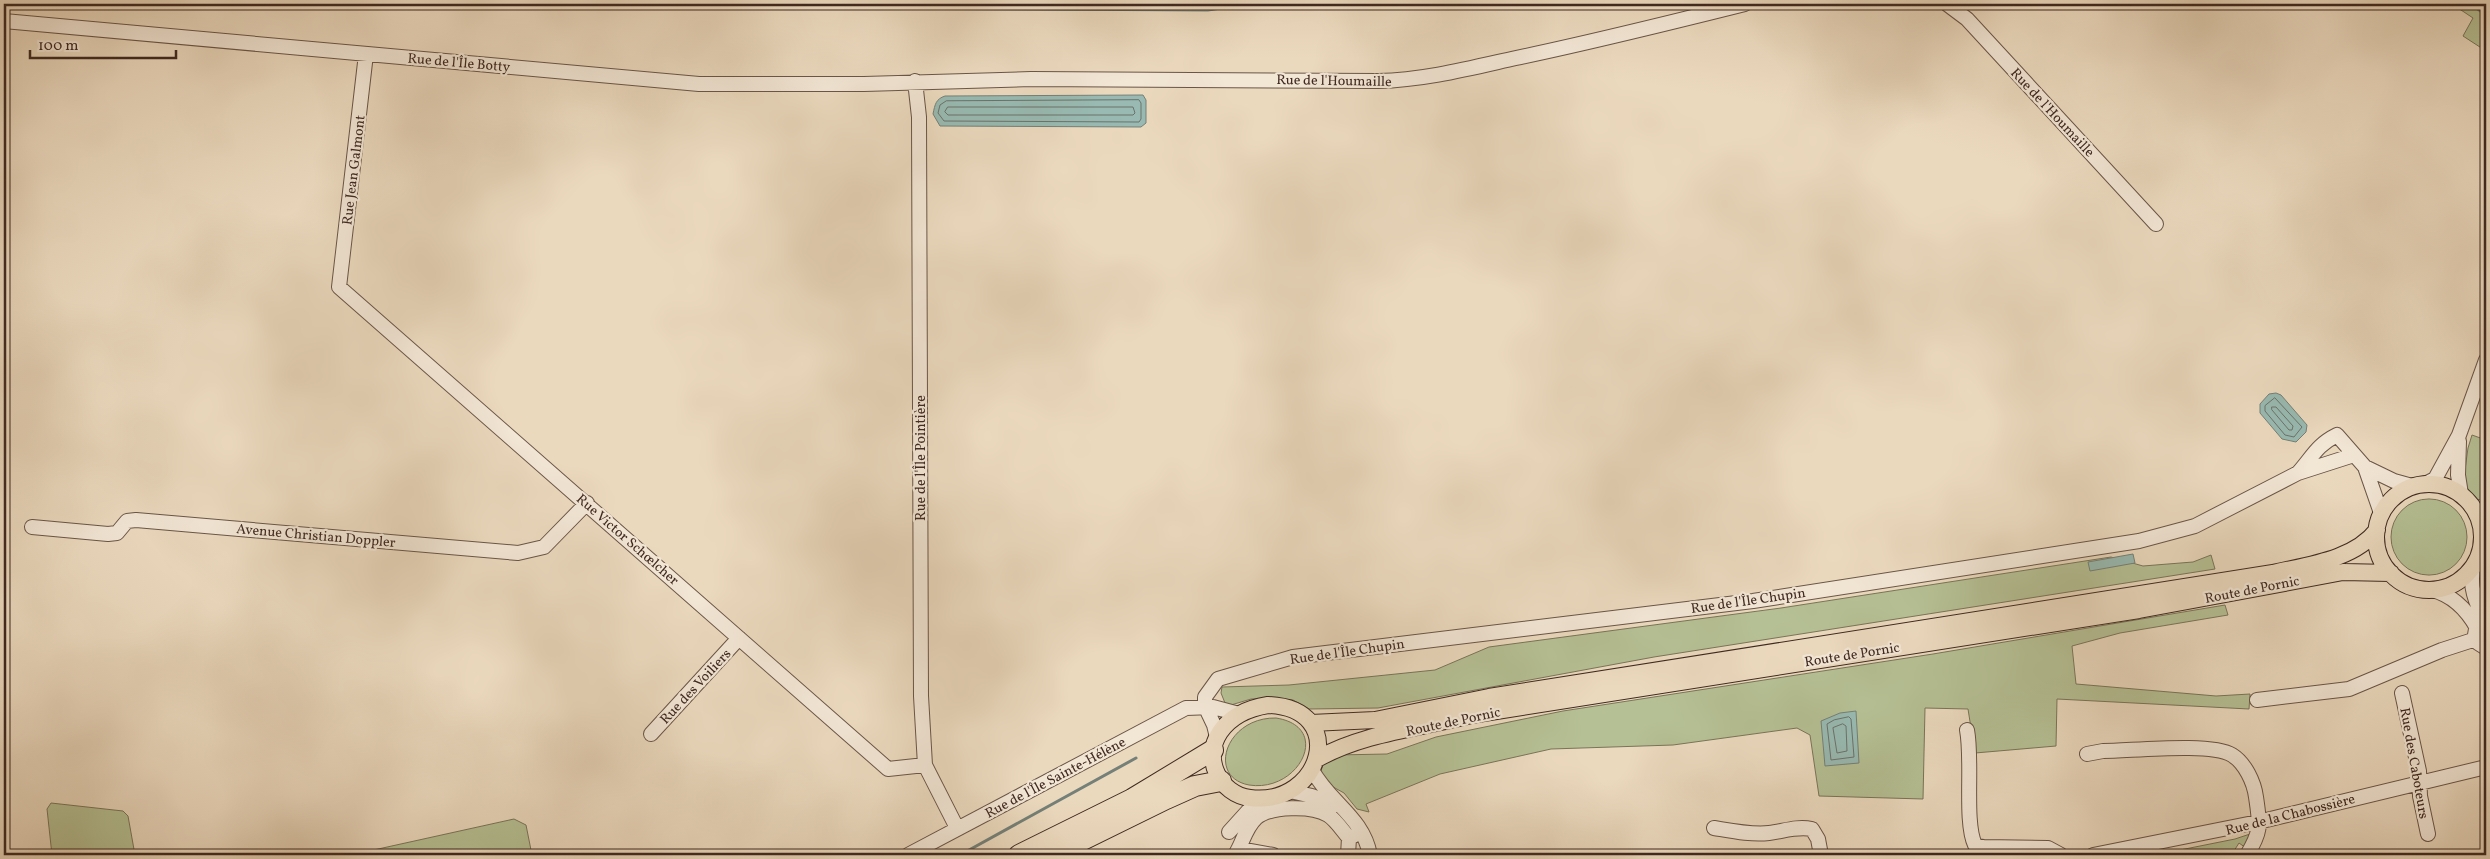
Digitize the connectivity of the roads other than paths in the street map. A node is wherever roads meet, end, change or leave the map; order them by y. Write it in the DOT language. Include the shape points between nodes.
graph roads {
  1 [pos="1745,4"];
  2 [pos="1946,4"];
  3 [pos="4,21"];
  4 [pos="366,54"];
  5 [pos="915,81"];
  6 [pos="2156,224"];
  7 [pos="339,287"];
  8 [pos="2486,360"];
  9 [pos="2459,435"];
  10 [pos="2354,455"];
  11 [pos="2365,467"];
  12 [pos="2298,473"];
  13 [pos="2419,485"];
  14 [pos="2461,494"];
  15 [pos="587,503"];
  16 [pos="2381,513"];
  17 [pos="2482,516"];
  18 [pos="32,527"];
  19 [pos="2376,530"];
  20 [pos="2480,556"];
  21 [pos="2391,573"];
  22 [pos="2432,590"];
  23 [pos="2481,634"];
  24 [pos="740,638"];
  25 [pos="2402,693"];
  26 [pos="2257,700"];
  27 [pos="1205,706"];
  28 [pos="1239,714"];
  29 [pos="1311,723"];
  30 [pos="1966,730"];
  31 [pos="650,734"];
  32 [pos="1215,743"];
  33 [pos="2087,754"];
  34 [pos="925,765"];
  35 [pos="1315,765"];
  36 [pos="2486,767"];
  37 [pos="2420,783"];
  38 [pos="1227,787"];
  39 [pos="1290,791"];
  40 [pos="1264,798"];
  41 [pos="1344,810"];
  42 [pos="2258,822"];
  43 [pos="957,828"];
  44 [pos="1714,828"];
  45 [pos="1363,831"];
  46 [pos="2428,834"];
  47 [pos="1349,838"];
  48 [pos="1237,852"];
  49 [pos="908,855"];
  50 [pos="1019,855"];
  51 [pos="1052,855"];
  52 [pos="1273,855"];
  53 [pos="1348,855"];
  54 [pos="1370,855"];
  55 [pos="1821,855"];
  56 [pos="2061,855"];
  57 [pos="2093,855"];
  58 [pos="2248,855"];
  1 -- 5 [label="street, Rue de l'Houmaille" via="1628,34 1405,80"];
  2 -- 6 [label="street, Rue de l'Houmaille" via="1967,20"];
  3 -- 4 [label="street, Rue de l'Île Botty"];
  4 -- 5 [label="street, Rue de l'Île Botty" via="699,84"];
  4 -- 7 [label="street, Rue Jean Galmont"];
  5 -- 34 [label="street, Rue de l'Île Pointière" via="919,117 921,696"];
  7 -- 15 [label="street, Rue Victor Schœlcher"];
  8 -- 9 [label="street"];
  9 -- 13 [label="street" via="2435,480"];
  9 -- 14 [label="street"];
  10 -- 11 [label="street"];
  10 -- 12 [label="street, Rue de l'Île Chupin"];
  10 -- 12 [label="street, Rue de l'Île Chupin" via="2337,435 2320,445"];
  11 -- 13 [label="street" via="2394,481"];
  11 -- 16 [label="street"];
  12 -- 27 [label="street, Rue de l'Île Chupin" via="2195,526 2139,541 1753,600 1293,657 1218,679 1205,698"];
  13 -- 14 [label="main road" via="2440,485"];
  13 -- 16 [label="main road" via="2392,499"];
  14 -- 17 [label="main road"];
  15 -- 18 [label="street, Avenue Christian Doppler" via="544,547 518,553 431,552 136,520 127,521 115,539 108,534"];
  15 -- 24 [label="street, Rue Victor Schœlcher"];
  16 -- 19 [label="main road"];
  17 -- 20 [label="main road"];
  19 -- 21 [label="main road" via="2378,551"];
  19 -- 29 [label="main road, Route de Pornic" via="2356,549 2273,573 1498,696 1376,720"];
  20 -- 22 [label="main road" via="2457,582"];
  20 -- 23 [label="street" via="2471,577"];
  21 -- 22 [label="main road" via="2408,585"];
  21 -- 35 [label="main road, Route de Pornic" via="2343,572 2139,610 1480,714 1364,740 1332,751"];
  22 -- 23 [label="street" via="2454,600"];
  23 -- 26 [label="street" via="2348,689"];
  24 -- 31 [label="street, Rue des Voiliers"];
  24 -- 34 [label="street, Rue Victor Schœlcher" via="888,769"];
  25 -- 37 [label="street, Rue des Caboteurs"];
  27 -- 28 [label="street"];
  27 -- 32 [label="street" via="1212,720"];
  27 -- 43 [label="street, Rue de l'Île Sainte-Hélène" via="1186,708"];
  28 -- 29 [label="main road" via="1258,707 1278,705 1298,711"];
  28 -- 32 [label="main road" via="1223,728"];
  29 -- 35 [label="main road" via="1318,738"];
  30 -- 56 [label="street" via="1970,748 1972,839 1976,845 2048,848"];
  32 -- 38 [label="main road" via="1215,770"];
  32 -- 50 [label="highway" via="1132,799"];
  33 -- 42 [label="street" via="2182,748 2222,750 2233,755 2250,777"];
  34 -- 43 [label="street, Rue de l'Île Pointière"];
  35 -- 39 [label="main road"];
  35 -- 41 [label="street" via="1321,786"];
  36 -- 37 [label="street, Rue de la Chabossière"];
  37 -- 42 [label="street, Rue de la Chabossière"];
  37 -- 46 [label="street, Rue des Caboteurs"];
  38 -- 40 [label="main road" via="1248,798"];
  38 -- 40 [label="street" via="1237,808 1232,828"];
  38 -- 51 [label="highway" via="1195,786"];
  39 -- 40 [label="main road"];
  39 -- 41 [label="street"];
  41 -- 45 [label="street"];
  42 -- 57 [label="street, Rue de la Chabossière"];
  42 -- 58 [label="street" via="2258,836"];
  43 -- 49 [label="street, Rue de l'Île Sainte-Hélène"];
  44 -- 55 [label="street" via="1743,833 1768,833 1802,827 1812,829"];
  45 -- 47 [label="street"];
  45 -- 54 [label="street"];
  47 -- 48 [label="street" via="1328,815 1302,808 1271,811 1257,817"];
  47 -- 53 [label="street"];
  48 -- 52 [label="street"];
}
